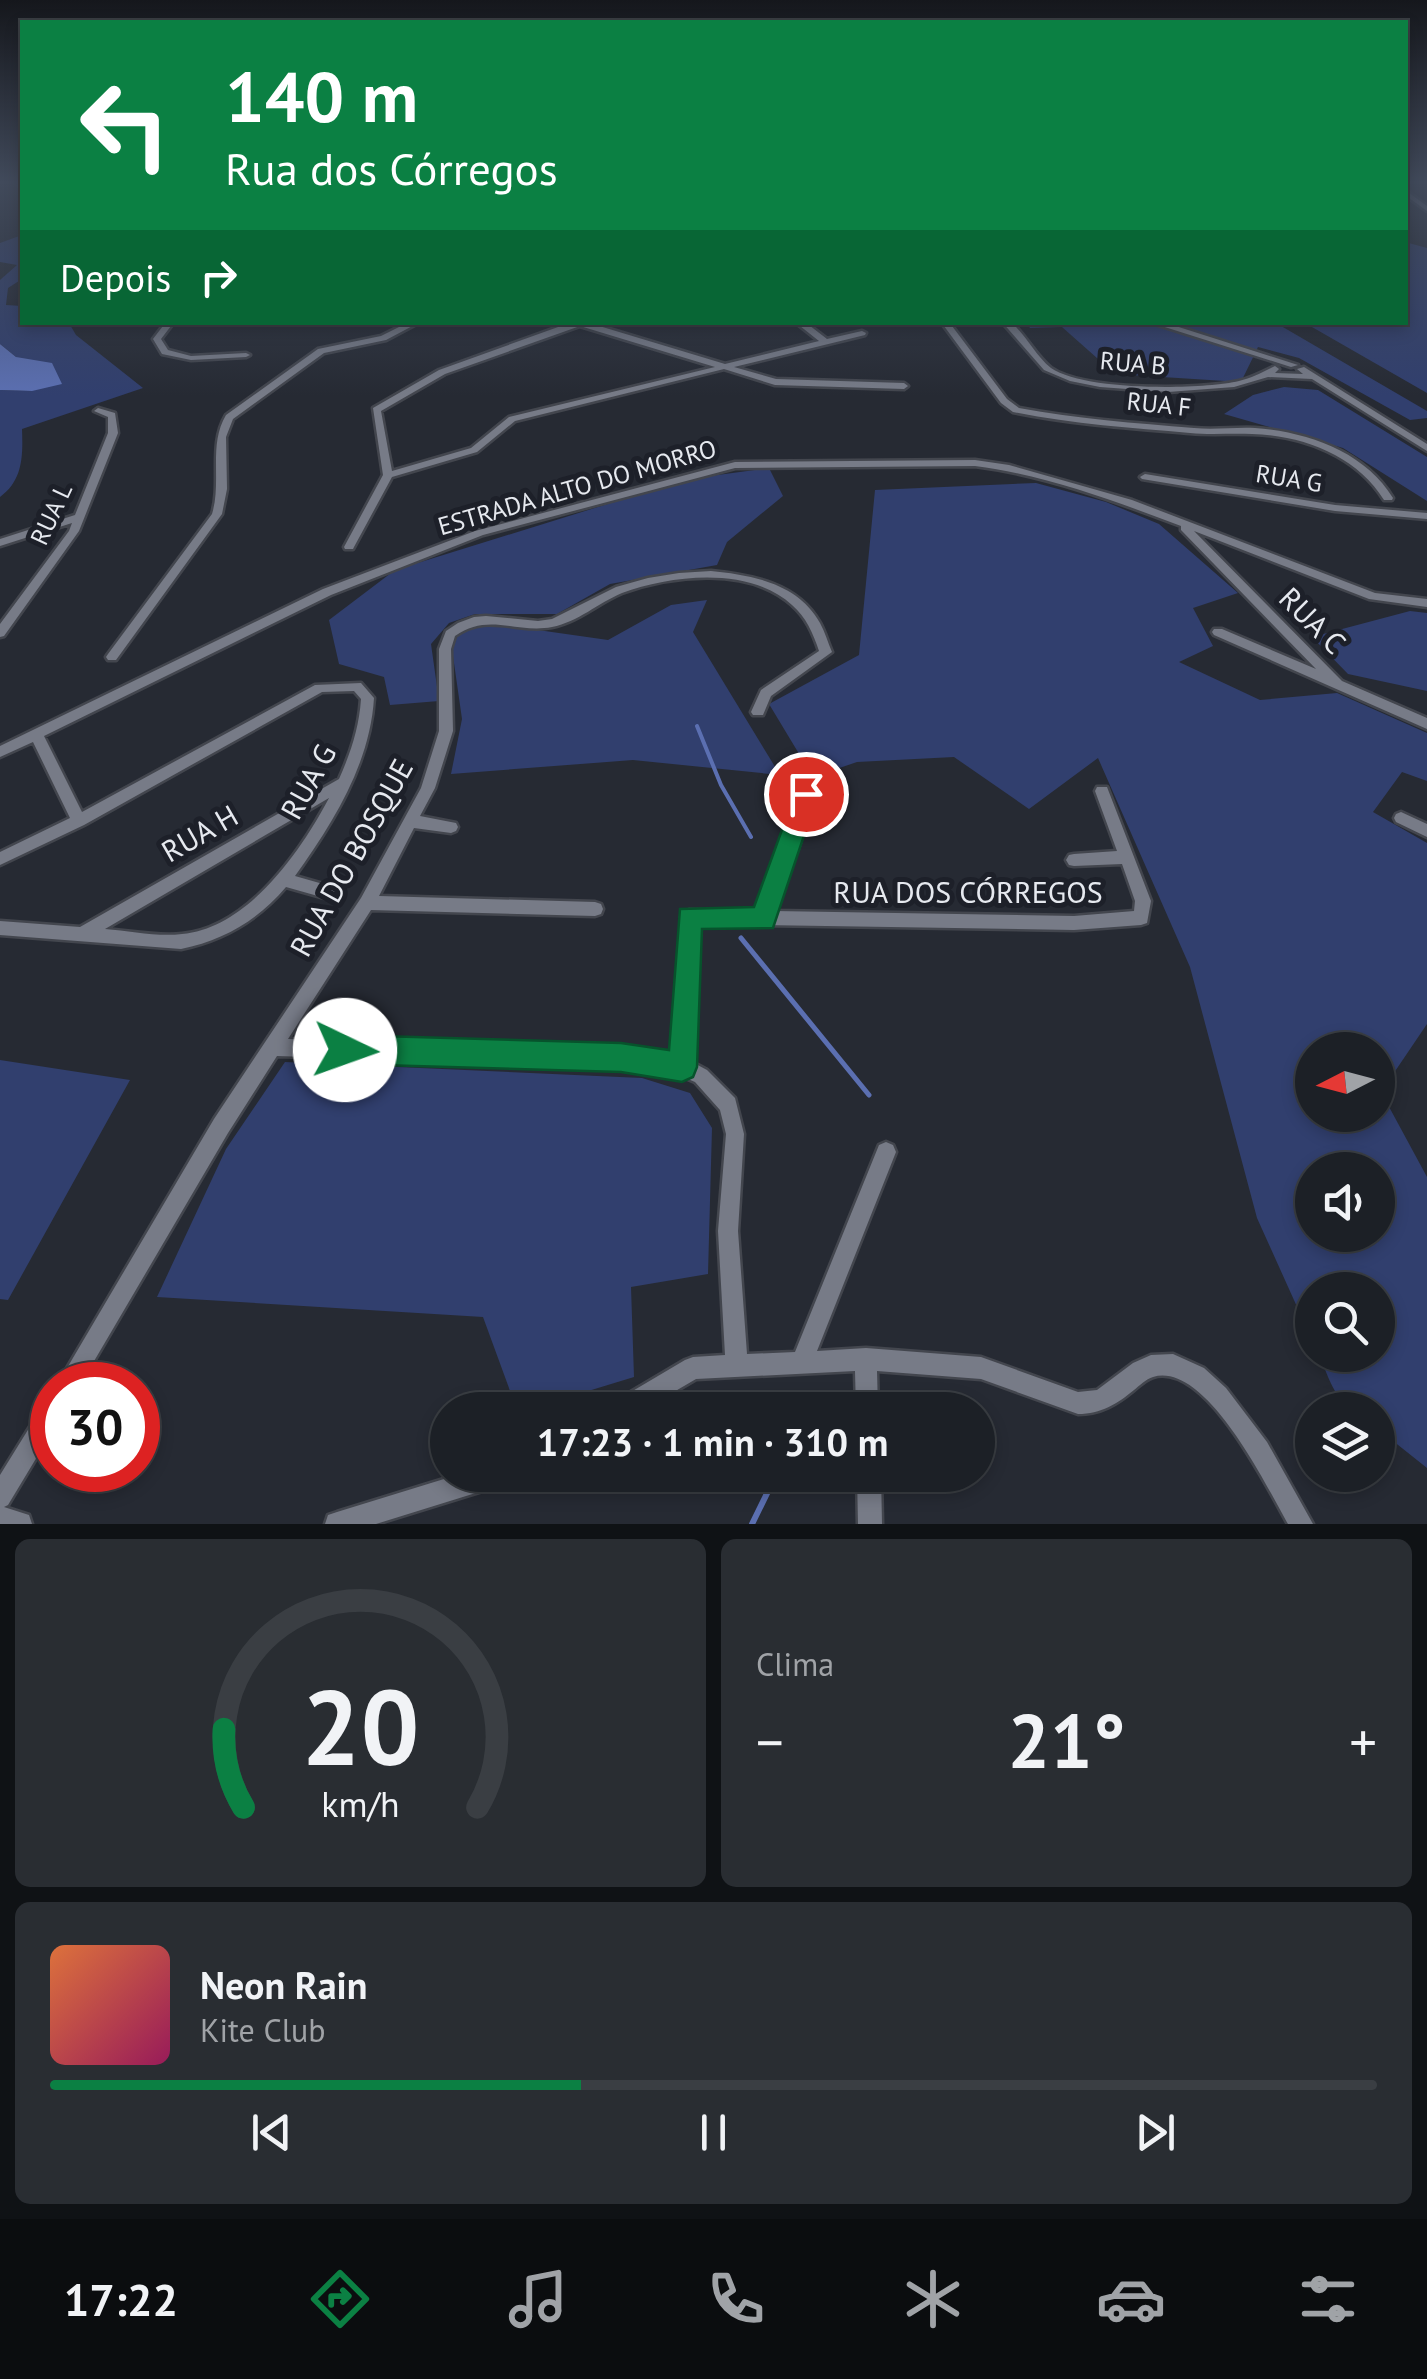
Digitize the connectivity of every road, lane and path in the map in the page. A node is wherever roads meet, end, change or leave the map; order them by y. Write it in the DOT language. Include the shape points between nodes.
graph roads {
  1 [pos="168,325"];
  2 [pos="410,325"];
  3 [pos="572,325"];
  4 [pos="585,325"];
  5 [pos="803,325"];
  6 [pos="946,325"];
  7 [pos="1009,325"];
  8 [pos="1163,325"];
  9 [pos="862,333"];
  10 [pos="824,341"];
  11 [pos="1259,353"];
  12 [pos="246,355"];
  13 [pos="721,366"];
  14 [pos="1273,370"];
  15 [pos="1316,376"];
  16 [pos="904,386"];
  17 [pos="98,411"];
  18 [pos="1427,448"];
  19 [pos="388,475"];
  20 [pos="1145,477"];
  21 [pos="1388,498"];
  22 [pos="1427,516"];
  23 [pos="76,518"];
  24 [pos="1181,524"];
  25 [pos="0,543"];
  26 [pos="349,546"];
  27 [pos="1427,603"];
  28 [pos="1218,632"];
  29 [pos="0,633"];
  30 [pos="112,656"];
  31 [pos="1338,684"];
  32 [pos="758,712"];
  33 [pos="1427,724"];
  34 [pos="37,735"];
  35 [pos="0,752"];
  36 [pos="349,780"];
  37 [pos="804,783"];
  38 [pos="1102,791"];
  39 [pos="1401,818"];
  40 [pos="79,821"];
  41 [pos="410,821"];
  42 [pos="451,827"];
  43 [pos="1427,831"];
  44 [pos="0,858"];
  45 [pos="1128,858"];
  46 [pos="1074,860"];
  47 [pos="282,879"];
  48 [pos="332,892"];
  49 [pos="367,903"];
  50 [pos="595,908"];
  51 [pos="763,919"];
  52 [pos="0,928"];
  53 [pos="79,935"];
  54 [pos="276,1047"];
  55 [pos="682,1067"];
  56 [pos="886,1152"];
  57 [pos="866,1359"];
  58 [pos="81,1362"];
  59 [pos="802,1362"];
  60 [pos="737,1364"];
  61 [pos="649,1392"];
  62 [pos="867,1392"];
  63 [pos="30,1448"];
  64 [pos="440,1492"];
  65 [pos="869,1492"];
  66 [pos="0,1497"];
  67 [pos="0,1518"];
  68 [pos="20,1524"];
  69 [pos="337,1524"];
  70 [pos="870,1524"];
  71 [pos="1301,1524"];
  1 -- 12 [label="street" via="157,339 165,352 191,358"];
  2 -- 30 [label="street" via="321,351 229,417 222,429 226,489 217,514"];
  3 -- 19 [label="street" via="442,372 381,405 375,414"];
  4 -- 13 [label="street"];
  5 -- 10 [label="street"];
  6 -- 21 [label="street, RUA F" via="1016,410 1290,436 1354,464"];
  7 -- 14 [label="street, RUA B" via="1045,366 1068,377 1215,387"];
  8 -- 11 [label="street"];
  9 -- 10 [label="street"];
  10 -- 13 [label="street"];
  11 -- 14 [label="street"];
  11 -- 15 [label="street"];
  13 -- 16 [label="street" via="775,382"];
  13 -- 19 [label="street" via="512,419 482,447"];
  14 -- 15 [label="street, RUA B"];
  15 -- 18 [label="street"];
  17 -- 23 [label="street, RUA L" via="112,416 113,433"];
  19 -- 26 [label="street"];
  20 -- 22 [label="street, RUA G" via="1359,512"];
  23 -- 25 [label="street"];
  23 -- 29 [label="street, RUA L" via="64,550"];
  24 -- 27 [label="street, ESTRADA ALTO DO MORRO" via="1372,596"];
  24 -- 31 [label="street, RUA C"];
  24 -- 34 [label="street, ESTRADA ALTO DO MORRO" via="992,464 715,468 479,533 344,585"];
  28 -- 31 [label="street"];
  31 -- 33 [label="street, RUA C"];
  32 -- 41 [label="street, RUA DO BOSQUE" via="766,693 826,652 803,606 755,580 712,572 621,589 556,622 468,622 446,642 446,731 434,776"];
  34 -- 35 [label="street, ESTRADA ALTO DO MORRO"];
  34 -- 40 [label="street"];
  36 -- 40 [label="street, RUA G" via="368,698 357,686 333,684"];
  36 -- 47 [label="street, RUA G"];
  36 -- 53 [label="street, RUA H"];
  37 -- 51 [label="street" via="804,807"];
  38 -- 45 [label="street, RUA DOS CÓRREGOS"];
  39 -- 43 [label="street"];
  40 -- 44 [label="street, RUA G"];
  41 -- 42 [label="street"];
  41 -- 49 [label="street, RUA DO BOSQUE"];
  45 -- 46 [label="street"];
  45 -- 51 [label="street, RUA DOS CÓRREGOS" via="1145,913 1124,922"];
  47 -- 48 [label="street"];
  47 -- 53 [label="street, RUA G" via="255,909 201,938 158,942"];
  49 -- 50 [label="street"];
  49 -- 54 [label="street, RUA DO BOSQUE"];
  51 -- 55 [label="street, RUA DOS CÓRREGOS" via="689,917"];
  52 -- 53 [label="street, RUA G"];
  54 -- 55 [label="street" via="621,1058"];
  54 -- 58 [label="street, RUA DO BOSQUE" via="220,1126"];
  55 -- 60 [label="street" via="714,1087 733,1120 728,1258"];
  56 -- 59 [label="street"];
  57 -- 59 [label="street"];
  57 -- 62 [label="street"];
  57 -- 71 [label="street" via="981,1368 1078,1404 1094,1404 1148,1367 1176,1365 1208,1385 1240,1422"];
  59 -- 60 [label="street"];
  60 -- 61 [label="street" via="675,1375"];
  63 -- 66 [label="street"];
  64 -- 69 [label="street"];
  65 -- 70 [label="street"];
  67 -- 68 [label="street"];
}
